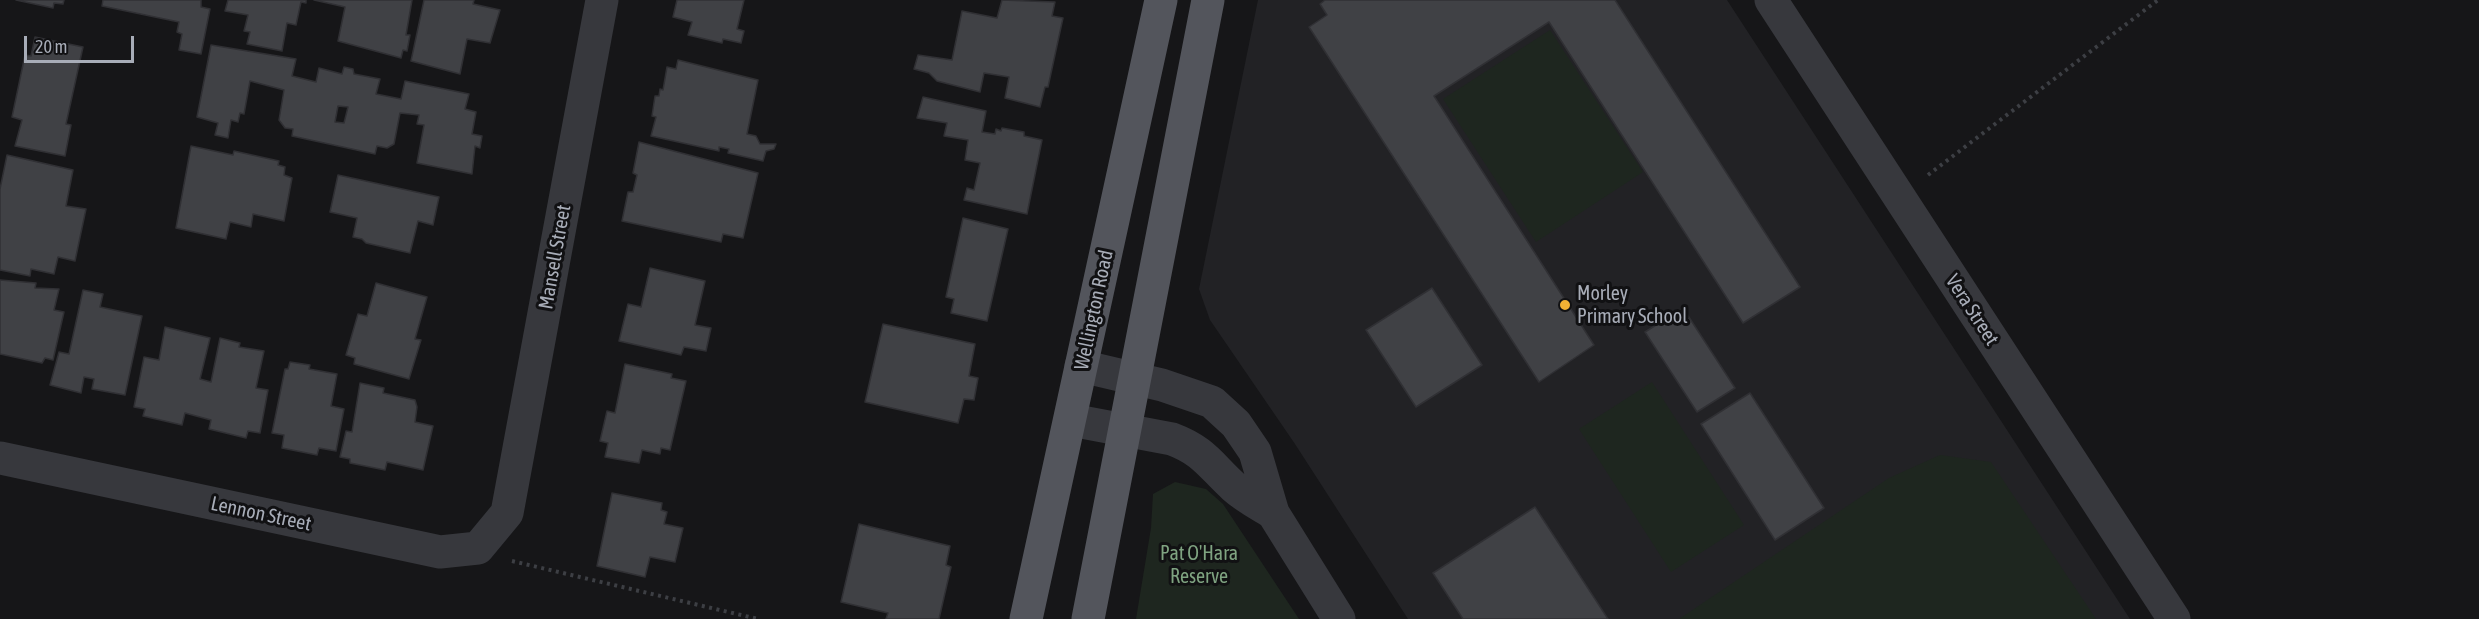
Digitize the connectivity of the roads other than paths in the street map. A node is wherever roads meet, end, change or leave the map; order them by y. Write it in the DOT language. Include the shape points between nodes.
graph roads {
  1 [pos="602,0"];
  2 [pos="1161,0"];
  3 [pos="1208,0"];
  4 [pos="1771,0"];
  5 [pos="1081,366"];
  6 [pos="1136,378"];
  7 [pos="1071,420"];
  8 [pos="1125,432"];
  9 [pos="0,458"];
  10 [pos="1273,513"];
  11 [pos="478,548"];
  12 [pos="1026,619"];
  13 [pos="1088,619"];
  14 [pos="1339,619"];
  15 [pos="2174,619"];
  1 -- 11 [label="street, Mansell Street" via="507,513"];
  2 -- 5 [label="main road, Wellington Road"];
  3 -- 6 [label="main road"];
  4 -- 15 [label="street, Vera Street"];
  5 -- 6 [label="street"];
  5 -- 7 [label="main road, Wellington Road"];
  6 -- 8 [label="main road"];
  6 -- 10 [label="street" via="1212,402 1236,424 1255,452"];
  7 -- 8 [label="street"];
  7 -- 12 [label="main road, Wellington Road"];
  8 -- 10 [label="street" via="1188,445 1206,457 1235,488"];
  8 -- 13 [label="main road"];
  9 -- 11 [label="street, Lennon Street" via="440,552"];
  10 -- 14 [label="street"];
}
